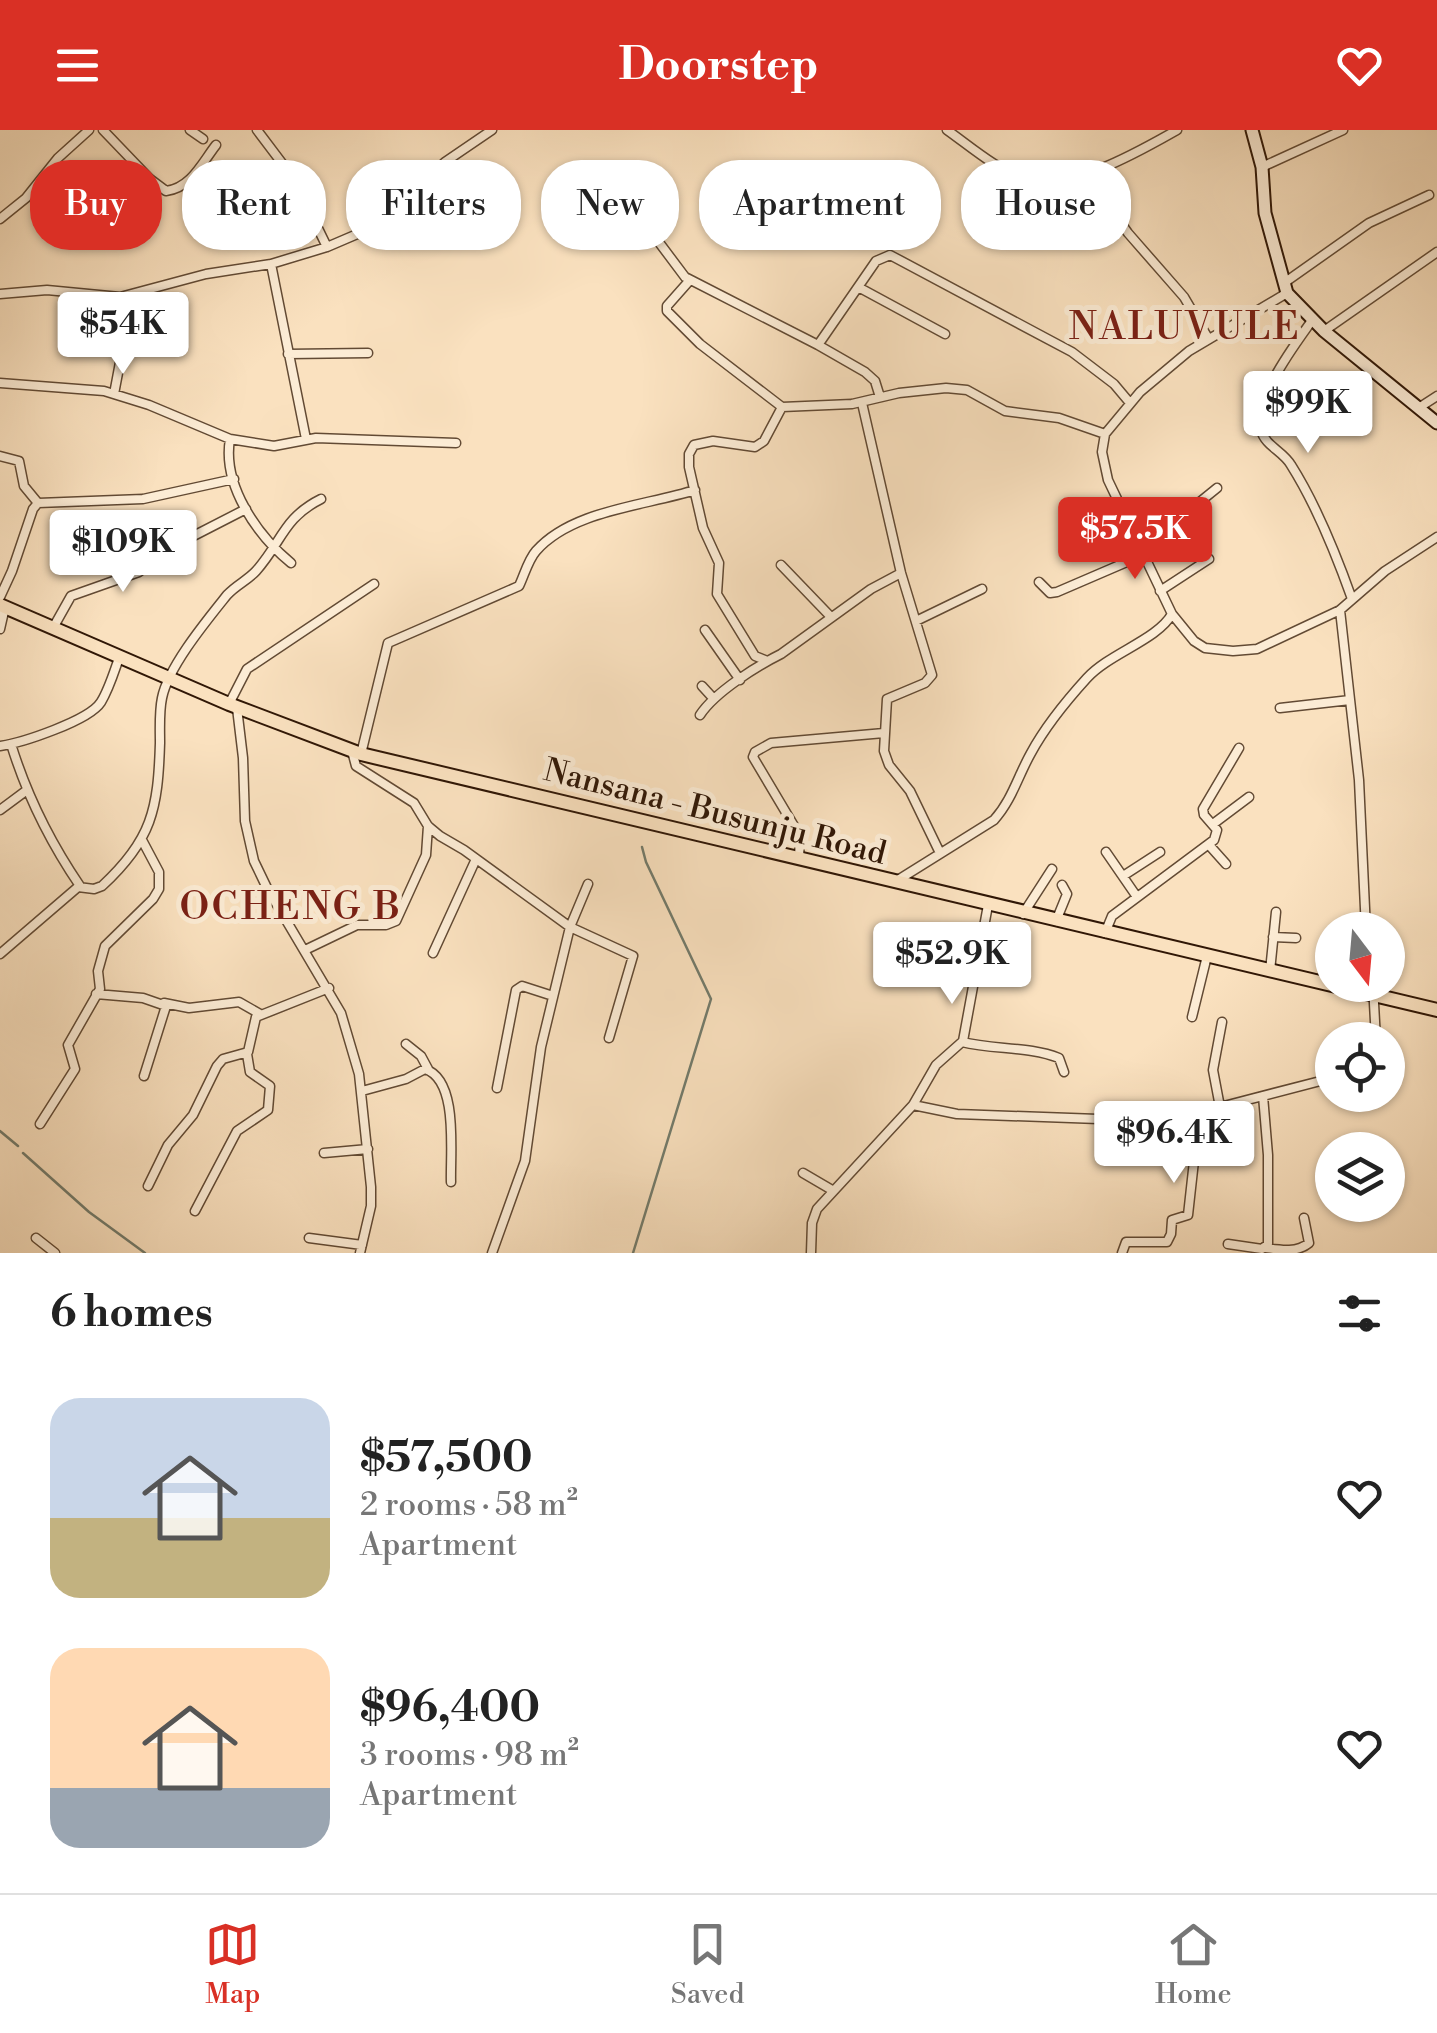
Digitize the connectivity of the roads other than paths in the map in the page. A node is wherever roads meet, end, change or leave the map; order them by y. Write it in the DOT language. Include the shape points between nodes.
graph roads {
  1 [pos="89,130"];
  2 [pos="103,130"];
  3 [pos="190,130"];
  4 [pos="256,130"];
  5 [pos="492,130"];
  6 [pos="947,130"];
  7 [pos="1176,130"];
  8 [pos="1252,130"];
  9 [pos="1342,130"];
  10 [pos="203,139"];
  11 [pos="216,145"];
  12 [pos="991,160"];
  13 [pos="1115,160"];
  14 [pos="1262,167"];
  15 [pos="1429,195"];
  16 [pos="0,218"];
  17 [pos="1131,235"];
  18 [pos="327,247"];
  19 [pos="666,250"];
  20 [pos="1437,252"];
  21 [pos="271,264"];
  22 [pos="690,280"];
  23 [pos="860,288"];
  24 [pos="1286,288"];
  25 [pos="0,294"];
  26 [pos="120,297"];
  27 [pos="1313,319"];
  28 [pos="1324,330"];
  29 [pos="945,334"];
  30 [pos="1208,338"];
  31 [pos="818,345"];
  32 [pos="288,354"];
  33 [pos="368,354"];
  34 [pos="0,383"];
  35 [pos="114,394"];
  36 [pos="1437,396"];
  37 [pos="880,397"];
  38 [pos="1130,402"];
  39 [pos="862,403"];
  40 [pos="782,407"];
  41 [pos="1420,407"];
  42 [pos="1437,423"];
  43 [pos="1104,434"];
  44 [pos="230,439"];
  45 [pos="306,440"];
  46 [pos="456,443"];
  47 [pos="0,456"];
  48 [pos="234,479"];
  49 [pos="1217,488"];
  50 [pos="695,490"];
  51 [pos="321,499"];
  52 [pos="38,503"];
  53 [pos="246,509"];
  54 [pos="1131,530"];
  55 [pos="1437,537"];
  56 [pos="271,546"];
  57 [pos="1143,555"];
  58 [pos="1208,559"];
  59 [pos="291,563"];
  60 [pos="781,566"];
  61 [pos="900,573"];
  62 [pos="1039,582"];
  63 [pos="374,584"];
  64 [pos="982,589"];
  65 [pos="1160,591"];
  66 [pos="1352,600"];
  67 [pos="2,603"];
  68 [pos="1340,610"];
  69 [pos="1172,614"];
  70 [pos="831,617"];
  71 [pos="916,621"];
  72 [pos="53,628"];
  73 [pos="0,629"];
  74 [pos="705,630"];
  75 [pos="120,658"];
  76 [pos="765,660"];
  77 [pos="169,678"];
  78 [pos="740,680"];
  79 [pos="702,686"];
  80 [pos="712,698"];
  81 [pos="1350,700"];
  82 [pos="233,706"];
  83 [pos="1280,708"];
  84 [pos="700,715"];
  85 [pos="884,732"];
  86 [pos="11,744"];
  87 [pos="0,746"];
  88 [pos="1239,748"];
  89 [pos="356,753"];
  90 [pos="27,790"];
  91 [pos="1249,797"];
  92 [pos="0,810"];
  93 [pos="1212,824"];
  94 [pos="428,826"];
  95 [pos="142,840"];
  96 [pos="1209,844"];
  97 [pos="1106,852"];
  98 [pos="1160,852"];
  99 [pos="940,853"];
  100 [pos="476,858"];
  101 [pos="798,860"];
  102 [pos="1226,864"];
  103 [pos="1052,869"];
  104 [pos="1123,876"];
  105 [pos="893,883"];
  106 [pos="588,884"];
  107 [pos="80,886"];
  108 [pos="1062,886"];
  109 [pos="1137,897"];
  110 [pos="988,905"];
  111 [pos="1276,912"];
  112 [pos="1365,912"];
  113 [pos="1024,914"];
  114 [pos="1056,921"];
  115 [pos="570,928"];
  116 [pos="1105,932"];
  117 [pos="1273,937"];
  118 [pos="1296,938"];
  119 [pos="305,950"];
  120 [pos="0,954"];
  121 [pos="433,954"];
  122 [pos="1206,956"];
  123 [pos="1270,971"];
  124 [pos="1315,979"];
  125 [pos="329,988"];
  126 [pos="96,994"];
  127 [pos="553,996"];
  128 [pos="1405,1000"];
  129 [pos="164,1003"];
  130 [pos="1437,1010"];
  131 [pos="260,1014"];
  132 [pos="1192,1017"];
  133 [pos="1222,1022"];
  134 [pos="609,1038"];
  135 [pos="962,1042"];
  136 [pos="406,1044"];
  137 [pos="247,1054"];
  138 [pos="428,1069"];
  139 [pos="1064,1072"];
  140 [pos="144,1076"];
  141 [pos="1315,1082"];
  142 [pos="497,1088"];
  143 [pos="362,1091"];
  144 [pos="1264,1096"];
  145 [pos="912,1105"];
  146 [pos="1220,1107"];
  147 [pos="1196,1112"];
  148 [pos="40,1124"];
  149 [pos="368,1149"];
  150 [pos="324,1153"];
  151 [pos="803,1174"];
  152 [pos="452,1182"];
  153 [pos="148,1186"];
  154 [pos="832,1190"];
  155 [pos="194,1211"];
  156 [pos="1304,1218"];
  157 [pos="36,1238"];
  158 [pos="309,1238"];
  159 [pos="1228,1244"];
  160 [pos="1266,1248"];
  161 [pos="361,1249"];
  162 [pos="55,1253"];
  163 [pos="492,1253"];
  164 [pos="812,1253"];
  165 [pos="1122,1253"];
  1 -- 16 [label="street"];
  2 -- 11 [label="street" via="166,191 194,176"];
  3 -- 10 [label="street"];
  4 -- 18 [label="street" via="294,179"];
  5 -- 18 [label="street" via="445,162 376,226"];
  6 -- 12 [label="street"];
  7 -- 13 [label="street"];
  8 -- 14 [label="street"];
  9 -- 14 [label="street"];
  14 -- 24 [label="street" via="1266,213"];
  15 -- 24 [label="street" via="1370,223"];
  17 -- 30 [label="street" via="1184,297"];
  18 -- 21 [label="street"];
  19 -- 22 [label="street"];
  20 -- 28 [label="street"];
  21 -- 26 [label="street"];
  21 -- 32 [label="street"];
  22 -- 31 [label="street"];
  22 -- 40 [label="street" via="668,312"];
  23 -- 29 [label="street"];
  23 -- 31 [label="street"];
  23 -- 38 [label="street" via="880,257 894,256 1072,352"];
  24 -- 27 [label="street"];
  24 -- 30 [label="street"];
  25 -- 26 [label="street" via="47,290"];
  26 -- 35 [label="street" via="125,336"];
  27 -- 28 [label="street"];
  27 -- 66 [label="street" via="1274,380 1260,425 1265,440 1297,474"];
  28 -- 41 [label="street"];
  30 -- 38 [label="street"];
  31 -- 37 [label="street" via="865,372"];
  32 -- 33 [label="street"];
  32 -- 45 [label="street"];
  34 -- 35 [label="street"];
  35 -- 44 [label="street"];
  36 -- 41 [label="street"];
  37 -- 39 [label="street"];
  37 -- 43 [label="street" via="958,389 1005,411 1059,418"];
  38 -- 43 [label="street"];
  39 -- 40 [label="street"];
  39 -- 61 [label="street"];
  40 -- 50 [label="street" via="755,447 694,445 688,460"];
  41 -- 42 [label="street"];
  43 -- 54 [label="street" via="1104,464"];
  44 -- 45 [label="street" via="274,446"];
  44 -- 48 [label="street"];
  45 -- 46 [label="street"];
  47 -- 52 [label="street" via="19,461 24,486"];
  48 -- 52 [label="street" via="144,499"];
  48 -- 53 [label="street"];
  49 -- 54 [label="street" via="1196,505"];
  50 -- 76 [label="street" via="702,528 720,563 717,594 755,656"];
  50 -- 89 [label="street" via="594,514 534,552 519,586 388,644"];
  51 -- 56 [label="street" via="292,518"];
  52 -- 67 [label="street"];
  53 -- 56 [label="street"];
  53 -- 72 [label="street" via="135,574 71,596"];
  54 -- 57 [label="street"];
  55 -- 66 [label="street"];
  56 -- 59 [label="street"];
  56 -- 77 [label="street" via="256,572 229,592"];
  57 -- 62 [label="street" via="1050,594"];
  57 -- 65 [label="street"];
  58 -- 65 [label="street"];
  60 -- 70 [label="street"];
  61 -- 70 [label="street"];
  61 -- 71 [label="street"];
  63 -- 82 [label="street" via="247,669"];
  64 -- 71 [label="street"];
  65 -- 69 [label="street"];
  66 -- 68 [label="street"];
  67 -- 72 [label="main road, Nansana - Busunju Road"];
  67 -- 73 [label="street"];
  68 -- 69 [label="street" via="1270,644 1233,651 1200,645"];
  68 -- 81 [label="street"];
  69 -- 99 [label="street" via="1083,682 1040,738 1004,808"];
  70 -- 76 [label="street"];
  71 -- 85 [label="street" via="930,680 889,697"];
  72 -- 75 [label="main road, Nansana - Busunju Road"];
  74 -- 78 [label="street"];
  75 -- 77 [label="main road, Nansana - Busunju Road"];
  75 -- 86 [label="street" via="97,708"];
  76 -- 78 [label="street"];
  77 -- 82 [label="main road, Nansana - Busunju Road"];
  77 -- 95 [label="street" via="162,698 158,790"];
  78 -- 80 [label="street"];
  79 -- 80 [label="street"];
  80 -- 84 [label="street"];
  81 -- 83 [label="street"];
  81 -- 112 [label="street"];
  82 -- 89 [label="main road, Nansana - Busunju Road"];
  82 -- 119 [label="street" via="254,860"];
  85 -- 99 [label="street" via="890,764"];
  85 -- 101 [label="street" via="771,744 755,752 800,836"];
  86 -- 87 [label="street"];
  86 -- 90 [label="street"];
  88 -- 93 [label="street" via="1203,809"];
  89 -- 94 [label="street" via="356,766 414,803"];
  89 -- 101 [label="main road, Nansana - Busunju Road"];
  90 -- 92 [label="street"];
  90 -- 107 [label="street"];
  91 -- 93 [label="street"];
  93 -- 96 [label="street" via="1218,833"];
  94 -- 100 [label="street"];
  94 -- 119 [label="street" via="426,855 396,920 357,925"];
  95 -- 107 [label="street" via="102,886"];
  95 -- 126 [label="street" via="159,872 159,889 105,946"];
  96 -- 102 [label="street"];
  96 -- 109 [label="street"];
  97 -- 104 [label="street"];
  98 -- 104 [label="street"];
  99 -- 105 [label="street"];
  100 -- 115 [label="street"];
  100 -- 121 [label="street"];
  101 -- 105 [label="main road, Nansana - Busunju Road"];
  103 -- 113 [label="street"];
  104 -- 109 [label="street"];
  105 -- 110 [label="main road, Nansana - Busunju Road"];
  106 -- 115 [label="street"];
  107 -- 120 [label="street"];
  108 -- 114 [label="street" via="1067,894"];
  109 -- 116 [label="street" via="1112,916"];
  110 -- 113 [label="main road, Nansana - Busunju Road"];
  110 -- 135 [label="street"];
  111 -- 117 [label="street"];
  113 -- 114 [label="main road, Nansana - Busunju Road"];
  114 -- 116 [label="main road, Nansana - Busunju Road"];
  115 -- 127 [label="street"];
  115 -- 134 [label="street" via="632,956"];
  116 -- 122 [label="main road, Nansana - Busunju Road"];
  117 -- 118 [label="street"];
  117 -- 123 [label="street"];
  119 -- 125 [label="street"];
  122 -- 123 [label="main road, Nansana - Busunju Road"];
  122 -- 132 [label="street"];
  123 -- 124 [label="main road, Nansana - Busunju Road"];
  125 -- 131 [label="street"];
  125 -- 143 [label="street"];
  126 -- 129 [label="street"];
  126 -- 148 [label="street" via="68,1045 75,1070"];
  127 -- 142 [label="street" via="516,990"];
  127 -- 163 [label="street" via="525,1161"];
  128 -- 130 [label="main road, Nansana - Busunju Road"];
  129 -- 131 [label="street" via="190,1008 239,1002"];
  129 -- 140 [label="street"];
  131 -- 137 [label="street"];
  133 -- 146 [label="street" via="1214,1070"];
  135 -- 139 [label="street" via="1043,1052 1059,1058"];
  135 -- 145 [label="street" via="936,1065"];
  136 -- 138 [label="street"];
  137 -- 153 [label="street" via="218,1066"];
  137 -- 155 [label="street" via="250,1072 270,1086 268,1110 236,1130"];
  138 -- 143 [label="street"];
  138 -- 152 [label="street" via="448,1096"];
  141 -- 144 [label="street"];
  143 -- 149 [label="street"];
  144 -- 146 [label="street"];
  144 -- 160 [label="street"];
  145 -- 147 [label="street" via="1094,1121"];
  145 -- 154 [label="street"];
  146 -- 147 [label="street"];
  147 -- 165 [label="street" via="1188,1215 1172,1220 1167,1242 1126,1242"];
  149 -- 150 [label="street"];
  149 -- 161 [label="street" via="371,1206"];
  151 -- 154 [label="street"];
  154 -- 164 [label="street" via="812,1222"];
  156 -- 160 [label="street" via="1306,1246"];
  157 -- 162 [label="street"];
  158 -- 161 [label="street"];
  159 -- 160 [label="street"];
}
